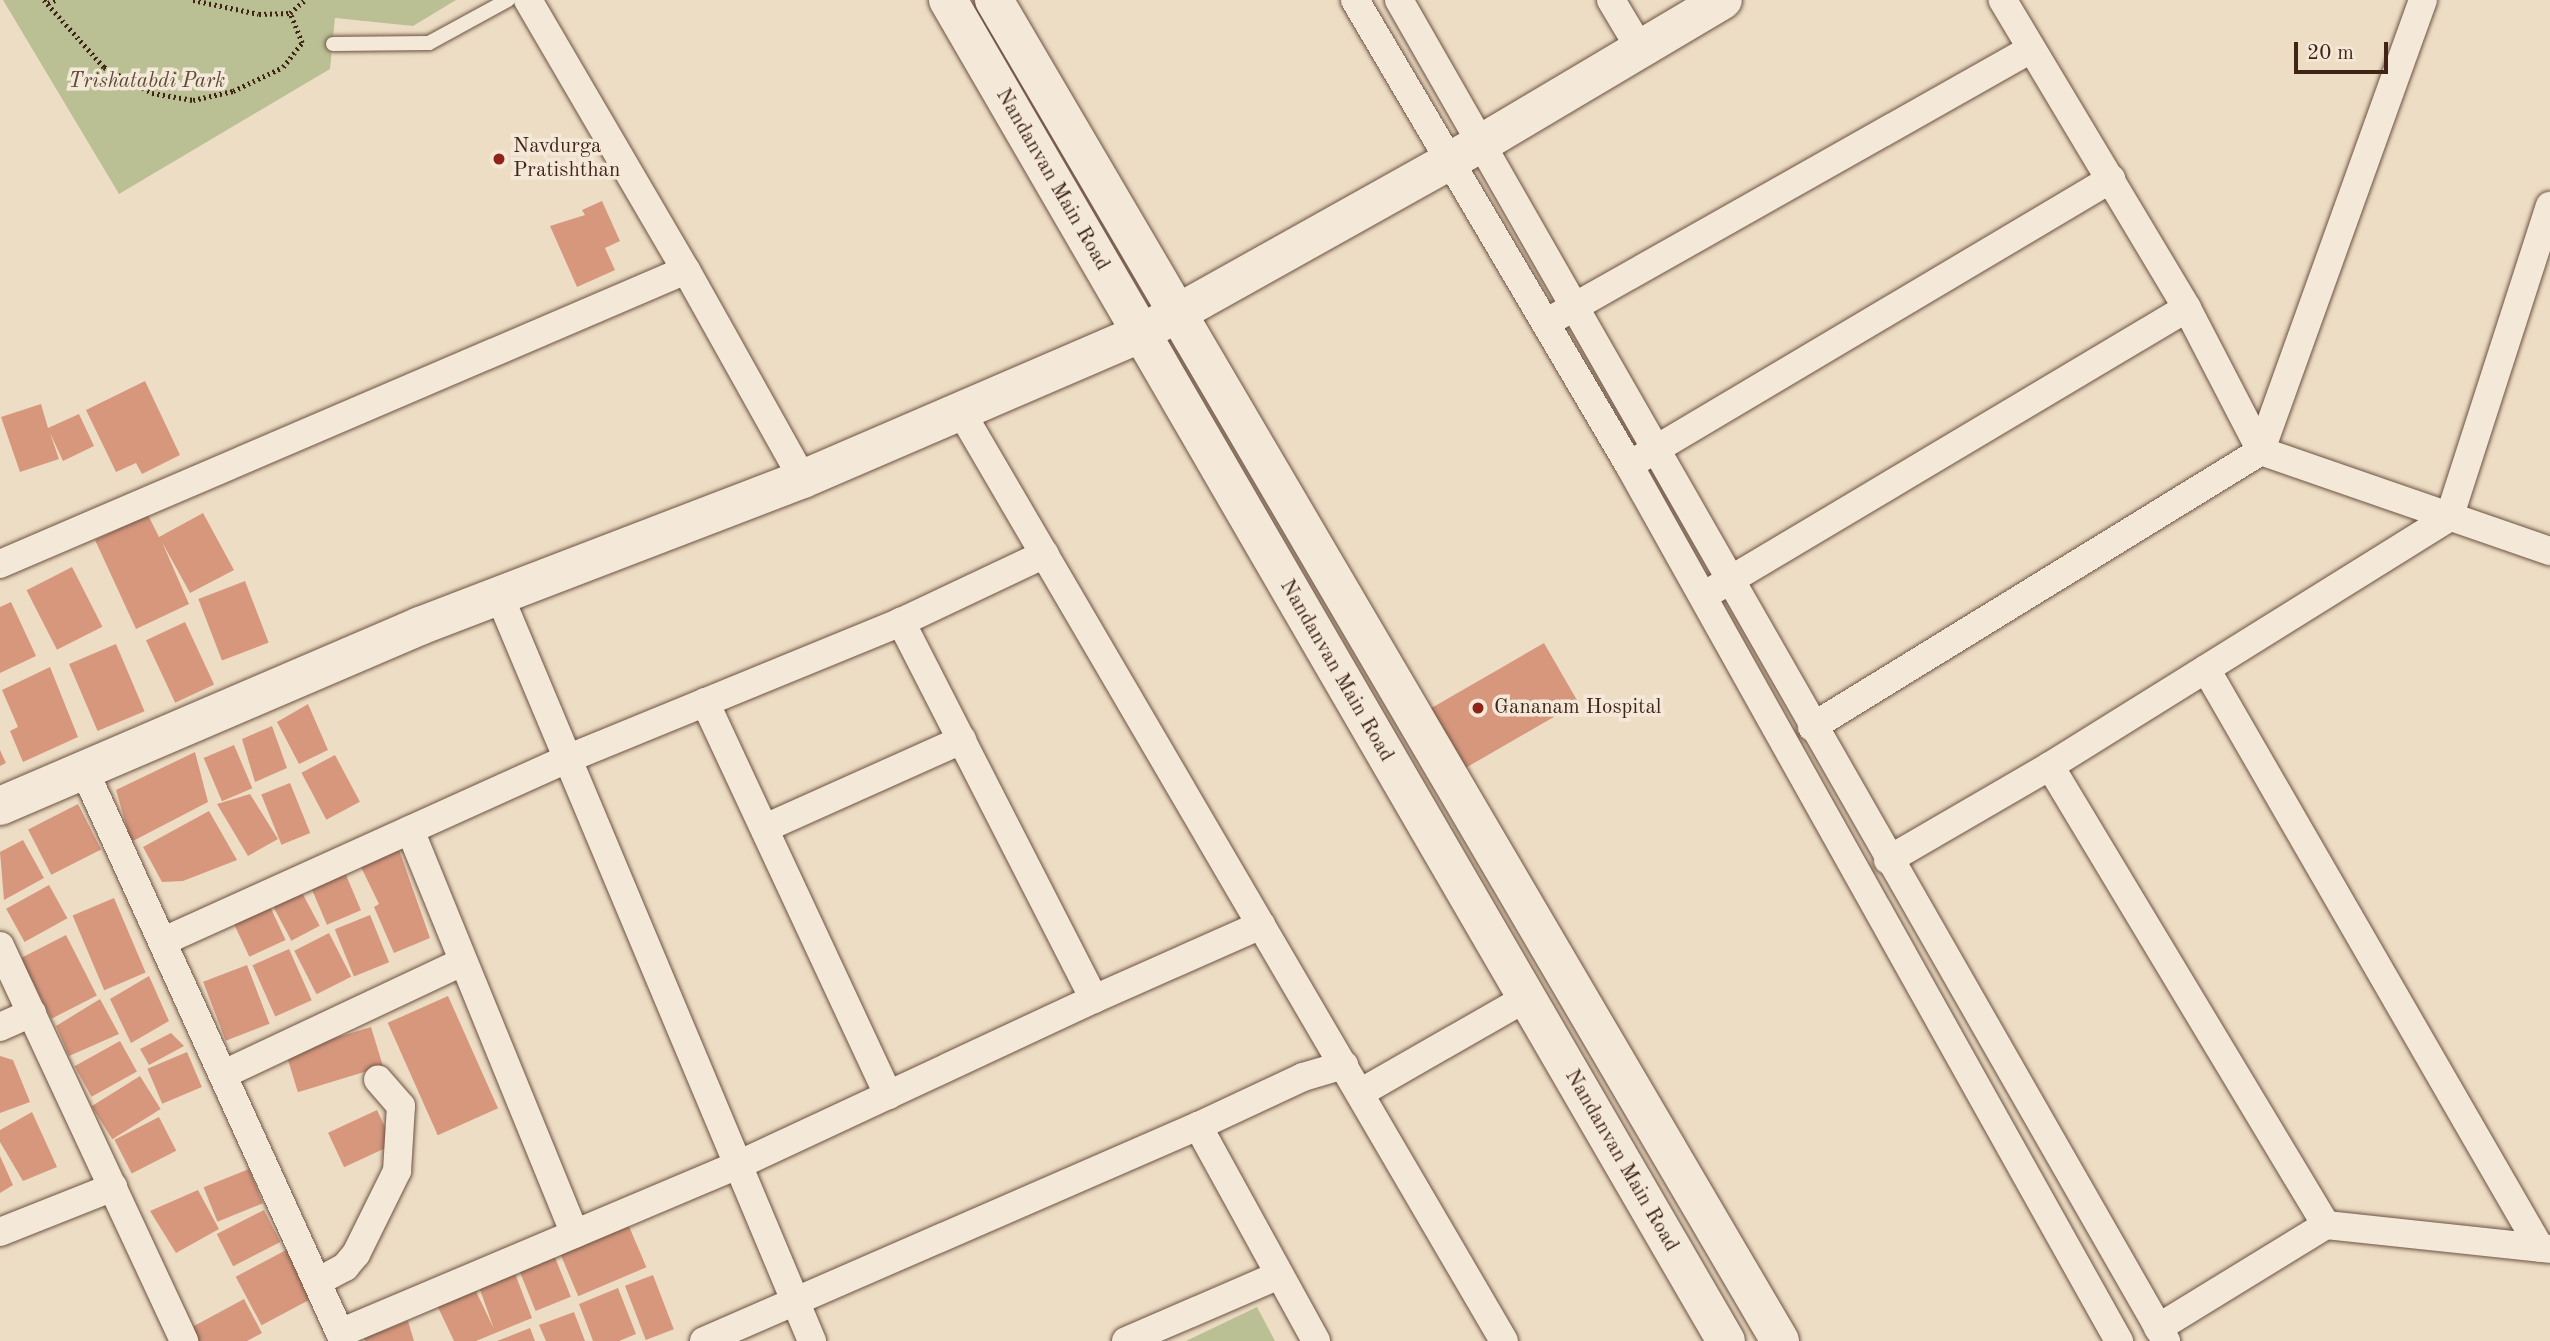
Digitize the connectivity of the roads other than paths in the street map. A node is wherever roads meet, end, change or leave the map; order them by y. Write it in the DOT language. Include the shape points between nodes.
graph roads {
  1 [pos="508,0"];
  2 [pos="528,0"];
  3 [pos="947,0"];
  4 [pos="994,0"];
  5 [pos="1355,0"];
  6 [pos="1399,0"];
  7 [pos="1611,0"];
  8 [pos="1723,0"];
  9 [pos="2003,0"];
  10 [pos="2423,0"];
  11 [pos="334,44"];
  12 [pos="1639,47"];
  13 [pos="2031,49"];
  14 [pos="1466,152"];
  15 [pos="2111,179"];
  16 [pos="2550,206"];
  17 [pos="686,270"];
  18 [pos="1575,307"];
  19 [pos="2187,308"];
  20 [pos="1177,314"];
  21 [pos="1544,324"];
  22 [pos="1140,334"];
  23 [pos="960,410"];
  24 [pos="1656,449"];
  25 [pos="2262,451"];
  26 [pos="1629,464"];
  27 [pos="803,479"];
  28 [pos="2449,518"];
  29 [pos="2550,551"];
  30 [pos="1045,554"];
  31 [pos="0,564"];
  32 [pos="1730,580"];
  33 [pos="499,595"];
  34 [pos="1704,597"];
  35 [pos="901,622"];
  36 [pos="2206,669"];
  37 [pos="705,702"];
  38 [pos="1812,727"];
  39 [pos="962,740"];
  40 [pos="569,758"];
  41 [pos="2050,766"];
  42 [pos="85,772"];
  43 [pos="0,806"];
  44 [pos="765,828"];
  45 [pos="410,830"];
  46 [pos="1888,860"];
  47 [pos="1261,925"];
  48 [pos="164,940"];
  49 [pos="0,946"];
  50 [pos="462,962"];
  51 [pos="1526,998"];
  52 [pos="1094,999"];
  53 [pos="32,1013"];
  54 [pos="0,1027"];
  55 [pos="1343,1065"];
  56 [pos="224,1074"];
  57 [pos="378,1080"];
  58 [pos="1360,1093"];
  59 [pos="888,1095"];
  60 [pos="1198,1126"];
  61 [pos="738,1165"];
  62 [pos="113,1186"];
  63 [pos="2326,1225"];
  64 [pos="0,1232"];
  65 [pos="575,1234"];
  66 [pos="2545,1249"];
  67 [pos="1279,1275"];
  68 [pos="317,1282"];
  69 [pos="794,1301"];
  70 [pos="2162,1335"];
  71 [pos="330,1337"];
  72 [pos="1497,1339"];
  73 [pos="184,1341"];
  74 [pos="704,1341"];
  75 [pos="812,1341"];
  76 [pos="1126,1341"];
  77 [pos="1316,1341"];
  78 [pos="1726,1341"];
  79 [pos="1780,1341"];
  80 [pos="2119,1341"];
  1 -- 11 [label="lane" via="429,43"];
  2 -- 17 [label="street"];
  3 -- 22 [label="main road, Nandanvan Main Road"];
  4 -- 20 [label="main road"];
  5 -- 14 [label="street"];
  6 -- 14 [label="street"];
  7 -- 12 [label="street"];
  8 -- 12 [label="main road"];
  9 -- 13 [label="street"];
  10 -- 25 [label="street"];
  12 -- 14 [label="main road"];
  13 -- 15 [label="street"];
  13 -- 18 [label="street"];
  14 -- 18 [label="street"];
  14 -- 20 [label="main road"];
  14 -- 21 [label="street"];
  15 -- 19 [label="street"];
  15 -- 24 [label="street"];
  16 -- 28 [label="street"];
  17 -- 27 [label="street"];
  17 -- 31 [label="street"];
  18 -- 21 [label="street"];
  18 -- 24 [label="street"];
  19 -- 25 [label="street"];
  19 -- 32 [label="street"];
  20 -- 22 [label="main road"];
  20 -- 79 [label="main road"];
  21 -- 26 [label="street"];
  22 -- 23 [label="main road"];
  22 -- 51 [label="main road, Nandanvan Main Road"];
  23 -- 27 [label="main road"];
  23 -- 30 [label="street"];
  24 -- 26 [label="street"];
  24 -- 32 [label="street"];
  25 -- 28 [label="street"];
  25 -- 38 [label="street"];
  26 -- 34 [label="street"];
  27 -- 33 [label="main road"];
  28 -- 29 [label="street"];
  28 -- 36 [label="street"];
  30 -- 35 [label="street"];
  30 -- 47 [label="street"];
  32 -- 34 [label="street"];
  32 -- 38 [label="street"];
  33 -- 40 [label="street"];
  33 -- 42 [label="main road"];
  34 -- 80 [label="street"];
  35 -- 37 [label="street"];
  35 -- 39 [label="street"];
  36 -- 41 [label="street"];
  36 -- 66 [label="street"];
  37 -- 40 [label="street"];
  37 -- 44 [label="street"];
  38 -- 46 [label="street"];
  39 -- 44 [label="street"];
  39 -- 52 [label="street"];
  40 -- 45 [label="street"];
  40 -- 61 [label="street"];
  41 -- 46 [label="street"];
  41 -- 63 [label="street"];
  42 -- 43 [label="main road"];
  42 -- 48 [label="street"];
  44 -- 59 [label="street"];
  45 -- 48 [label="street"];
  45 -- 50 [label="street"];
  46 -- 70 [label="street"];
  47 -- 52 [label="street"];
  47 -- 55 [label="street"];
  48 -- 56 [label="street"];
  49 -- 53 [label="street"];
  50 -- 56 [label="street"];
  50 -- 65 [label="street"];
  51 -- 58 [label="street"];
  51 -- 78 [label="main road, Nandanvan Main Road"];
  52 -- 59 [label="street"];
  53 -- 54 [label="street"];
  53 -- 62 [label="street"];
  55 -- 58 [label="street"];
  55 -- 60 [label="street" via="1303,1077"];
  56 -- 68 [label="street"];
  57 -- 68 [label="street" via="401,1106 397,1171 356,1254 345,1267"];
  58 -- 72 [label="street"];
  59 -- 61 [label="street"];
  60 -- 67 [label="street"];
  60 -- 69 [label="street"];
  61 -- 65 [label="street"];
  61 -- 69 [label="street"];
  62 -- 64 [label="street"];
  62 -- 73 [label="street"];
  63 -- 66 [label="street"];
  63 -- 70 [label="street"];
  65 -- 71 [label="street"];
  67 -- 76 [label="street"];
  67 -- 77 [label="street"];
  68 -- 71 [label="street"];
  69 -- 74 [label="street"];
  69 -- 75 [label="street"];
}
